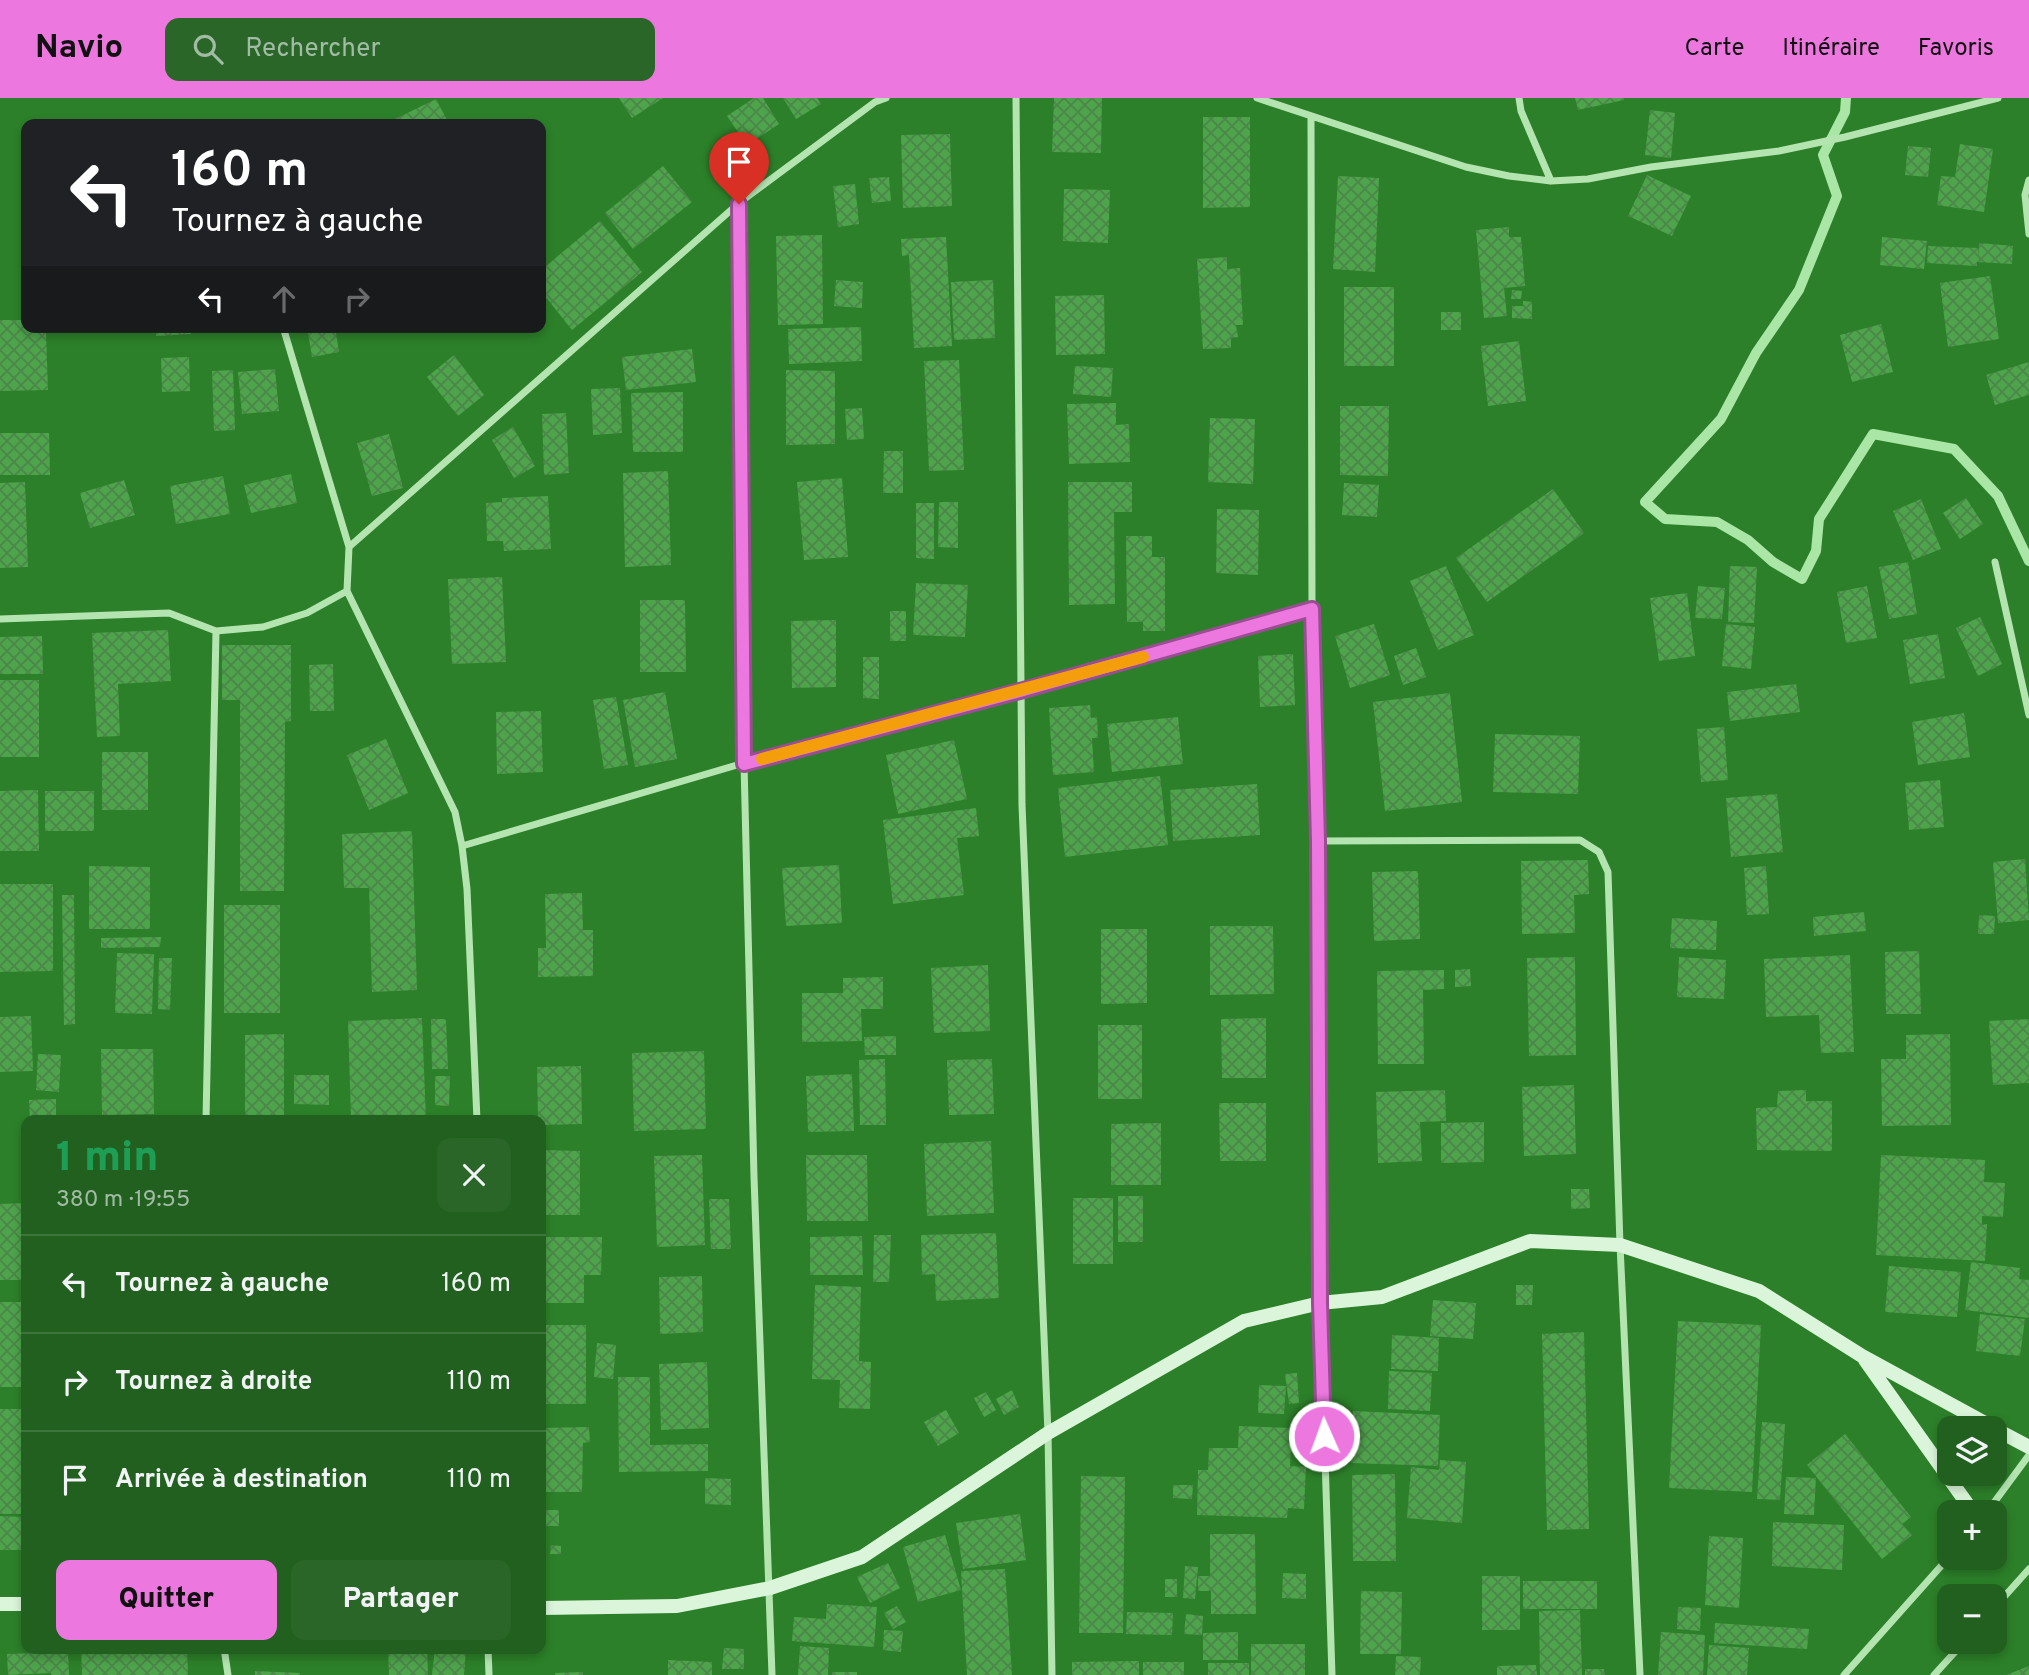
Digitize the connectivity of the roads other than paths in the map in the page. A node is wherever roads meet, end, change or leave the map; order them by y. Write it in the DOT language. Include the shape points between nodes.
graph roads {
  1 [pos="886,98"];
  2 [pos="1016,98"];
  3 [pos="1257,98"];
  4 [pos="1519,98"];
  5 [pos="1998,98"];
  6 [pos="1311,118"];
  7 [pos="2029,180"];
  8 [pos="1551,181"];
  9 [pos="739,204"];
  10 [pos="2029,234"];
  11 [pos="285,333"];
  12 [pos="349,547"];
  13 [pos="1995,562"];
  14 [pos="347,591"];
  15 [pos="1312,609"];
  16 [pos="0,619"];
  17 [pos="216,631"];
  18 [pos="1020,691"];
  19 [pos="2029,715"];
  20 [pos="744,764"];
  21 [pos="1318,841"];
  22 [pos="463,846"];
  23 [pos="206,1115"];
  24 [pos="477,1115"];
  25 [pos="1620,1245"];
  26 [pos="1320,1303"];
  27 [pos="1862,1356"];
  28 [pos="1972,1416"];
  29 [pos="1048,1433"];
  30 [pos="2007,1435"];
  31 [pos="2029,1447"];
  32 [pos="2029,1455"];
  33 [pos="1964,1500"];
  34 [pos="1996,1500"];
  35 [pos="2029,1569"];
  36 [pos="1938,1570"];
  37 [pos="770,1588"];
  38 [pos="2007,1594"];
  39 [pos="0,1604"];
  40 [pos="21,1604"];
  41 [pos="546,1608"];
  42 [pos="225,1654"];
  43 [pos="488,1654"];
  44 [pos="1953,1654"];
  45 [pos="228,1675"];
  46 [pos="489,1675"];
  47 [pos="772,1675"];
  48 [pos="1052,1675"];
  49 [pos="1332,1675"];
  50 [pos="1640,1675"];
  51 [pos="1844,1675"];
  52 [pos="1934,1675"];
  1 -- 9 [label="street"];
  2 -- 18 [label="street"];
  3 -- 6 [label="street"];
  4 -- 8 [label="street"];
  5 -- 8 [label="street" via="1779,151"];
  6 -- 8 [label="street" via="1465,167"];
  6 -- 15 [label="street"];
  7 -- 10 [label="street" via="2025,195"];
  9 -- 12 [label="street"];
  9 -- 20 [label="street"];
  11 -- 12 [label="street"];
  12 -- 14 [label="street"];
  13 -- 19 [label="street"];
  14 -- 17 [label="street" via="296,617"];
  14 -- 22 [label="street" via="455,812"];
  15 -- 18 [label="street"];
  15 -- 21 [label="street"];
  16 -- 17 [label="street" via="169,613"];
  17 -- 23 [label="street"];
  18 -- 20 [label="street"];
  18 -- 29 [label="street"];
  20 -- 22 [label="street"];
  20 -- 37 [label="street"];
  21 -- 25 [label="street" via="1580,840 1599,852 1608,872"];
  21 -- 26 [label="street"];
  22 -- 24 [label="street"];
  25 -- 26 [label="street" via="1530,1241 1382,1297"];
  25 -- 27 [label="street" via="1759,1291"];
  25 -- 50 [label="street"];
  26 -- 29 [label="street" via="1244,1321"];
  26 -- 49 [label="street"];
  27 -- 28 [label="street"];
  27 -- 33 [label="street"];
  29 -- 37 [label="street" via="862,1557"];
  29 -- 48 [label="street"];
  30 -- 31 [label="street"];
  32 -- 34 [label="street"];
  35 -- 38 [label="street"];
  36 -- 51 [label="street"];
  37 -- 41 [label="street" via="677,1606"];
  37 -- 47 [label="street"];
  39 -- 40 [label="street"];
  42 -- 45 [label="street"];
  43 -- 46 [label="street"];
  44 -- 52 [label="street"];
}
